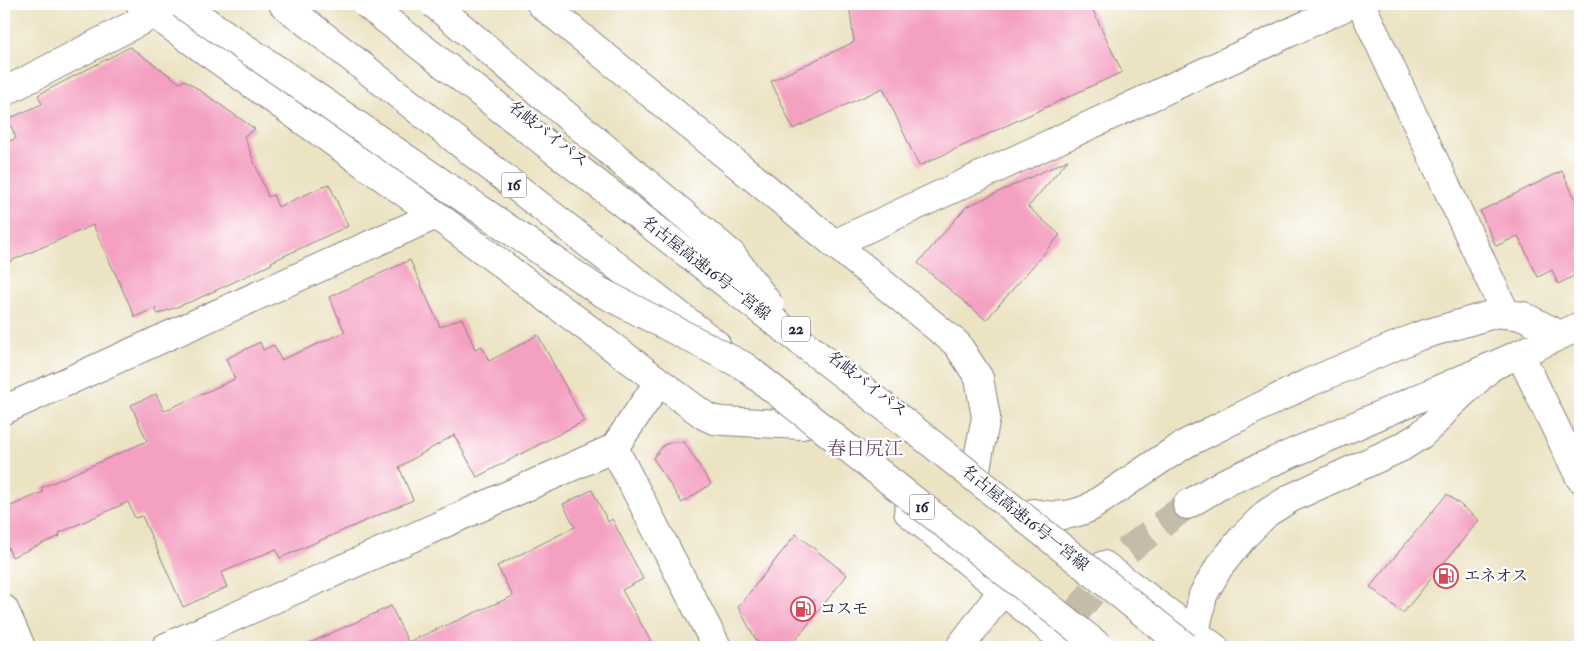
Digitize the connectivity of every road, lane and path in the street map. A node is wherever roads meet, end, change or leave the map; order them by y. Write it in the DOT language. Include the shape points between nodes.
graph roads {
  1 [pos="181,4"];
  2 [pos="276,4"];
  3 [pos="283,4"];
  4 [pos="366,4"];
  5 [pos="383,4"];
  6 [pos="434,4"];
  7 [pos="541,4"];
  8 [pos="1351,4"];
  9 [pos="1361,4"];
  10 [pos="147,9"];
  11 [pos="4,92"];
  12 [pos="436,215"];
  13 [pos="834,244"];
  14 [pos="1502,314"];
  15 [pos="1570,331"];
  16 [pos="794,337"];
  17 [pos="1520,354"];
  18 [pos="744,366"];
  19 [pos="1492,367"];
  20 [pos="658,383"];
  21 [pos="4,410"];
  22 [pos="801,425"];
  23 [pos="614,448"];
  24 [pos="976,468"];
  25 [pos="1580,478"];
  26 [pos="1187,505"];
  27 [pos="1033,513"];
  28 [pos="1003,590"];
  29 [pos="4,609"];
  30 [pos="1198,643"];
  31 [pos="21,647"];
  32 [pos="166,647"];
  33 [pos="717,647"];
  34 [pos="960,647"];
  35 [pos="1071,647"];
  36 [pos="1100,647"];
  1 -- 18 [label="main road, bridge" via="598,291"];
  2 -- 22 [label="main road" via="422,116"];
  3 -- 18 [label="main road, 16, bridge"];
  4 -- 16 [label="main road, 名古屋高速16号一宮線, bridge"];
  5 -- 24 [label="main road, 名岐バイパス / 22" via="729,278"];
  6 -- 16 [label="main road, bridge" via="731,254"];
  7 -- 13 [label="main road"];
  8 -- 13 [label="main road"];
  9 -- 14 [label="main road"];
  10 -- 11 [label="main road"];
  10 -- 12 [label="main road"];
  12 -- 20 [label="main road"];
  12 -- 21 [label="main road"];
  13 -- 24 [label="main road" via="957,344 979,378 986,417"];
  14 -- 15 [label="main road" via="1523,316"];
  14 -- 27 [label="main road" via="1419,336 1308,383 1187,444 1089,508 1056,517"];
  15 -- 17 [label="main road"];
  16 -- 30 [label="main road, 名古屋高速16号一宮線, bridge"];
  17 -- 19 [label="main road"];
  17 -- 25 [label="main road"];
  18 -- 36 [label="main road, 16, bridge"];
  19 -- 26 [label="main road" via="1224,483"];
  19 -- 30 [label="main road" via="1435,422 1402,447 1291,498 1267,513 1219,567 1203,596"];
  20 -- 22 [label="main road" via="714,420"];
  20 -- 23 [label="main road"];
  22 -- 28 [label="main road"];
  23 -- 32 [label="main road"];
  23 -- 33 [label="main road"];
  24 -- 27 [label="main road, 名岐バイパス / 22"];
  27 -- 30 [label="main road, 名岐バイパス / 22"];
  28 -- 34 [label="main road"];
  28 -- 35 [label="main road"];
  29 -- 31 [label="main road"];
}
